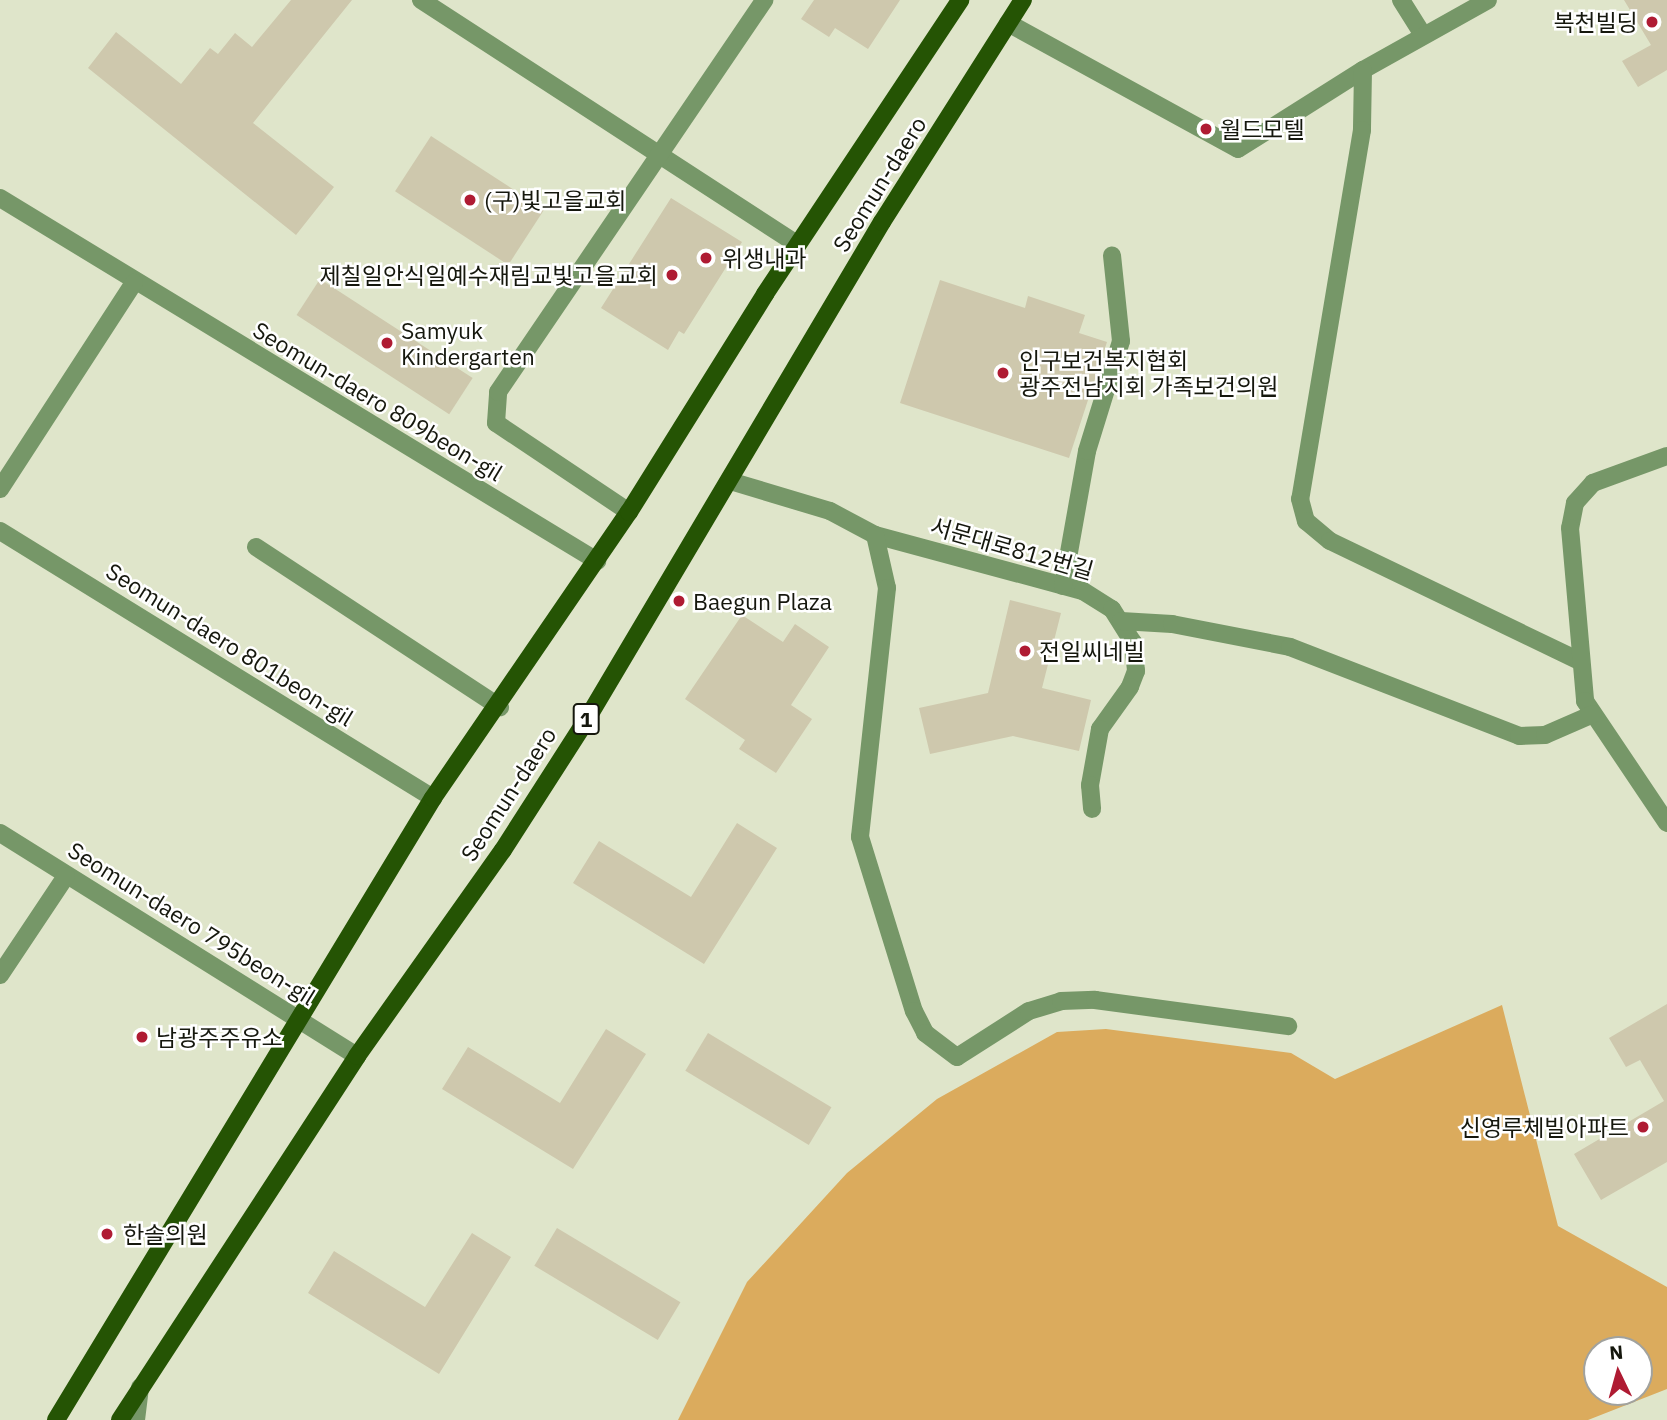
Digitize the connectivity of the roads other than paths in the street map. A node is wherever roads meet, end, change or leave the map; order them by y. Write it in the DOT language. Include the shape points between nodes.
graph roads {
  1 [pos="421,0"];
  2 [pos="764,0"];
  3 [pos="960,0"];
  4 [pos="1023,0"];
  5 [pos="1401,0"];
  6 [pos="1488,0"];
  7 [pos="1008,23"];
  8 [pos="1423,36"];
  9 [pos="1363,70"];
  10 [pos="660,156"];
  11 [pos="0,198"];
  12 [pos="797,244"];
  13 [pos="1112,255"];
  14 [pos="134,283"];
  15 [pos="1667,456"];
  16 [pos="730,481"];
  17 [pos="0,489"];
  18 [pos="629,512"];
  19 [pos="0,531"];
  20 [pos="875,535"];
  21 [pos="256,547"];
  22 [pos="597,561"];
  23 [pos="1063,586"];
  24 [pos="1121,621"];
  25 [pos="1579,661"];
  26 [pos="500,708"];
  27 [pos="1593,714"];
  28 [pos="433,798"];
  29 [pos="1092,810"];
  30 [pos="1667,823"];
  31 [pos="0,833"];
  32 [pos="66,876"];
  33 [pos="0,975"];
  34 [pos="299,1018"];
  35 [pos="1289,1026"];
  36 [pos="357,1056"];
  37 [pos="141,1387"];
  38 [pos="56,1420"];
  39 [pos="120,1420"];
  40 [pos="136,1420"];
  1 -- 10 [label="street"];
  2 -- 10 [label="street"];
  3 -- 12 [label="main road, Seomun-daero"];
  4 -- 7 [label="main road, Seomun-daero / 1"];
  5 -- 8 [label="street"];
  6 -- 8 [label="street"];
  7 -- 9 [label="street" via="1238,149"];
  7 -- 16 [label="main road, Seomun-daero / 1" via="883,222"];
  8 -- 9 [label="street"];
  9 -- 25 [label="street" via="1362,130 1300,499 1307,521 1330,541"];
  10 -- 12 [label="street"];
  10 -- 18 [label="street" via="498,392 496,423"];
  11 -- 14 [label="street, Seomun-daero 809beon-gil"];
  12 -- 18 [label="main road, Seomun-daero"];
  13 -- 23 [label="street" via="1121,341 1087,450"];
  14 -- 17 [label="street"];
  14 -- 22 [label="street, Seomun-daero 809beon-gil"];
  15 -- 25 [label="street" via="1593,483 1575,503 1570,528"];
  16 -- 20 [label="street, 서문대로812번길" via="831,511"];
  16 -- 36 [label="main road, Seomun-daero / 1" via="503,850"];
  18 -- 22 [label="main road, Seomun-daero"];
  19 -- 28 [label="street, Seomun-daero 801beon-gil"];
  20 -- 23 [label="street, 서문대로812번길"];
  20 -- 35 [label="street" via="887,588 860,837 914,1011 925,1033 957,1057 1029,1011 1062,1001 1095,1000"];
  21 -- 26 [label="street"];
  22 -- 26 [label="main road, Seomun-daero"];
  23 -- 24 [label="street, 서문대로812번길" via="1100,598"];
  24 -- 27 [label="street" via="1246,637 1308,653 1519,736 1545,736"];
  24 -- 29 [label="street, 서문대로812번길" via="1133,642 1136,671 1100,729 1090,785"];
  25 -- 27 [label="street" via="1581,688"];
  26 -- 28 [label="main road, Seomun-daero"];
  27 -- 30 [label="street"];
  28 -- 34 [label="main road, Seomun-daero"];
  31 -- 32 [label="street, Seomun-daero 795beon-gil"];
  32 -- 33 [label="street"];
  32 -- 34 [label="street, Seomun-daero 795beon-gil"];
  34 -- 36 [label="street, Seomun-daero 795beon-gil"];
  34 -- 38 [label="main road, Seomun-daero"];
  36 -- 37 [label="main road, Seomun-daero / 1"];
  37 -- 39 [label="main road, Seomun-daero / 1"];
  37 -- 40 [label="street"];
}
